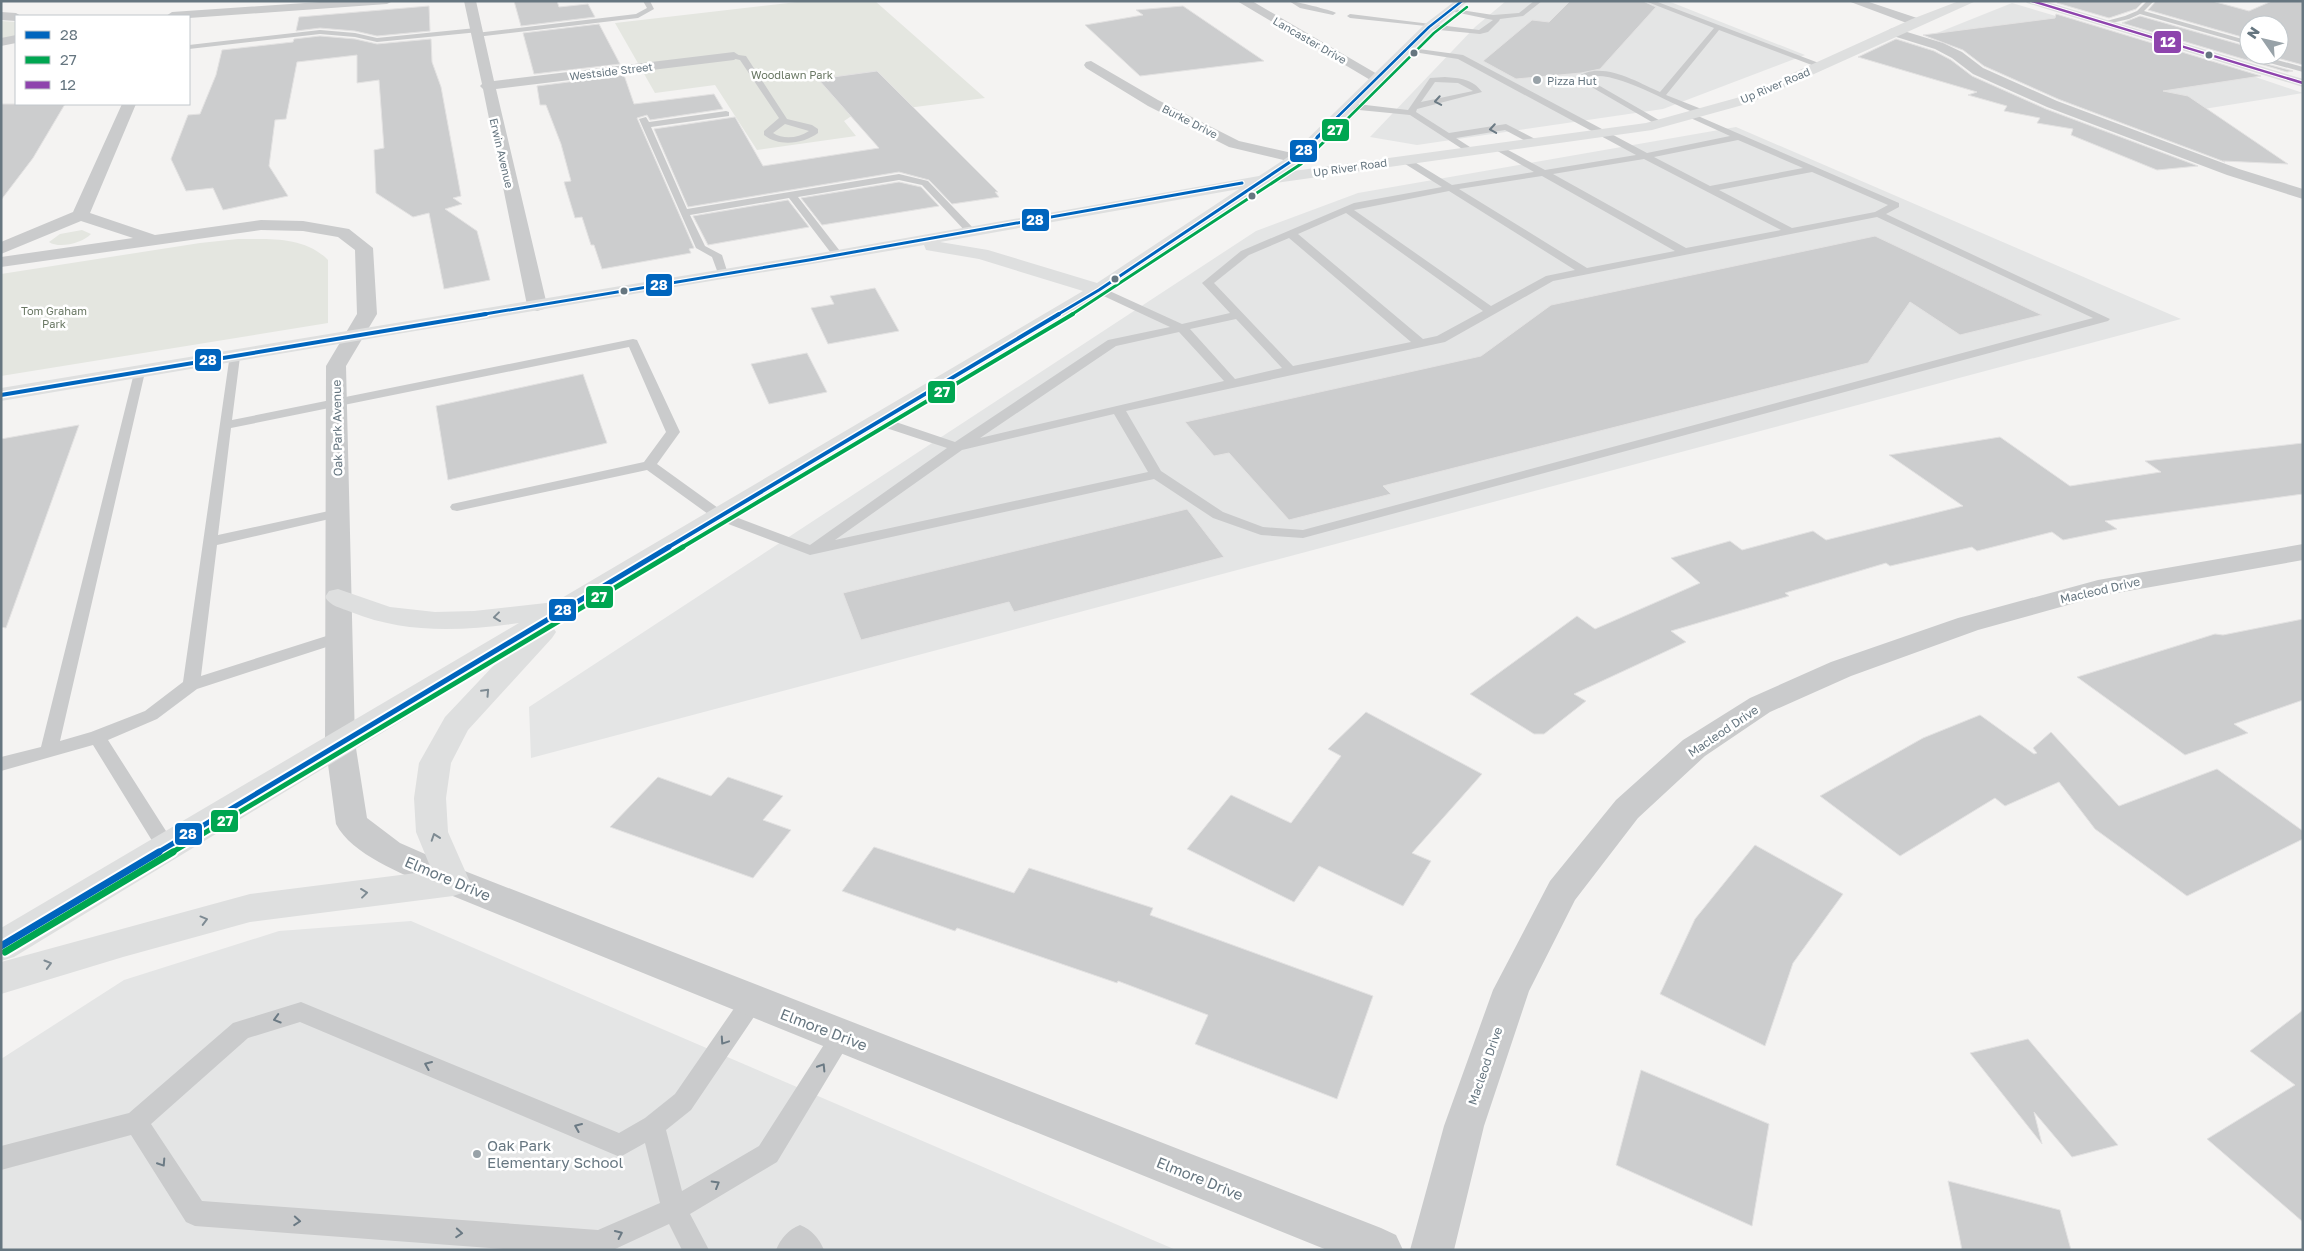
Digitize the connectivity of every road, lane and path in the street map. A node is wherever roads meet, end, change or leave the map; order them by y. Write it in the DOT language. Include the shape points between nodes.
graph roads {
  1 [pos="173,1"];
  2 [pos="387,1"];
  3 [pos="470,1"];
  4 [pos="646,1"];
  5 [pos="1243,1"];
  6 [pos="1292,1"];
  7 [pos="1462,1"];
  8 [pos="1539,1"];
  9 [pos="1648,1"];
  10 [pos="1854,1"];
  11 [pos="1970,1"];
  12 [pos="2030,1"];
  13 [pos="2151,1"];
  14 [pos="1448,10"];
  15 [pos="2138,12"];
  16 [pos="1333,14"];
  17 [pos="167,15"];
  18 [pos="186,15"];
  19 [pos="1,16"];
  20 [pos="1350,16"];
  21 [pos="15,17"];
  22 [pos="1494,17"];
  23 [pos="2127,18"];
  24 [pos="2136,21"];
  25 [pos="1916,22"];
  26 [pos="2103,23"];
  27 [pos="1430,26"];
  28 [pos="1718,27"];
  29 [pos="476,32"];
  30 [pos="1894,32"];
  31 [pos="15,39"];
  32 [pos="2239,40"];
  33 [pos="1,42"];
  34 [pos="190,47"];
  35 [pos="1407,49"];
  36 [pos="1778,50"];
  37 [pos="734,56"];
  38 [pos="1091,65"];
  39 [pos="2285,65"];
  40 [pos="1820,66"];
  41 [pos="2303,70"];
  42 [pos="1377,78"];
  43 [pos="2303,83"];
  44 [pos="487,86"];
  45 [pos="1661,96"];
  46 [pos="129,105"];
  47 [pos="1349,106"];
  48 [pos="1413,110"];
  49 [pos="1695,113"];
  50 [pos="726,114"];
  51 [pos="782,121"];
  52 [pos="1660,123"];
  53 [pos="1600,133"];
  54 [pos="1449,136"];
  55 [pos="1740,138"];
  56 [pos="1534,142"];
  57 [pos="1497,147"];
  58 [pos="1470,151"];
  59 [pos="1647,156"];
  60 [pos="1296,158"];
  61 [pos="1405,160"];
  62 [pos="1814,169"];
  63 [pos="1544,173"];
  64 [pos="1267,179"];
  65 [pos="1450,188"];
  66 [pos="1709,189"];
  67 [pos="2303,194"];
  68 [pos="792,195"];
  69 [pos="1348,210"];
  70 [pos="684,212"];
  71 [pos="1878,214"];
  72 [pos="80,215"];
  73 [pos="971,231"];
  74 [pos="1791,231"];
  75 [pos="1291,234"];
  76 [pos="154,239"];
  77 [pos="873,249"];
  78 [pos="1,250"];
  79 [pos="1685,252"];
  80 [pos="838,255"];
  81 [pos="1,262"];
  82 [pos="1585,271"];
  83 [pos="723,274"];
  84 [pos="1099,290"];
  85 [pos="537,305"];
  86 [pos="1491,311"];
  87 [pos="1238,314"];
  88 [pos="1182,328"];
  89 [pos="352,337"];
  90 [pos="1421,344"];
  91 [pos="234,357"];
  92 [pos="1290,370"];
  93 [pos="139,372"];
  94 [pos="1232,383"];
  95 [pos="1,395"];
  96 [pos="337,402"];
  97 [pos="1118,409"];
  98 [pos="879,421"];
  99 [pos="225,425"];
  100 [pos="957,447"];
  101 [pos="648,465"];
  102 [pos="1156,474"];
  103 [pos="457,507"];
  104 [pos="338,513"];
  105 [pos="720,516"];
  106 [pos="209,542"];
  107 [pos="810,550"];
  108 [pos="2303,552"];
  109 [pos="338,597"];
  110 [pos="563,609"];
  111 [pos="339,637"];
  112 [pos="191,685"];
  113 [pos="97,737"];
  114 [pos="340,742"];
  115 [pos="48,752"];
  116 [pos="1,764"];
  117 [pos="166,846"];
  118 [pos="453,882"];
  119 [pos="1,946"];
  120 [pos="1,978"];
  121 [pos="752,1001"];
  122 [pos="842,1036"];
  123 [pos="136,1122"];
  124 [pos="653,1126"];
  125 [pos="1,1158"];
  126 [pos="674,1209"];
  127 [pos="696,1250"];
  128 [pos="789,1250"];
  129 [pos="811,1250"];
  130 [pos="1381,1250"];
  131 [pos="1432,1250"];
  1 -- 17 [label="street"];
  2 -- 18 [label="street"];
  3 -- 29 [label="street, Erwin Avenue"];
  4 -- 29 [label="lane" via="651,10 638,16"];
  5 -- 42 [label="street, Lancaster Drive"];
  6 -- 16 [label="lane" via="1302,7"];
  7 -- 14 [label="street"];
  8 -- 22 [label="lane" via="1521,15"];
  9 -- 28 [label="lane"];
  10 -- 25 [label="street"];
  11 -- 25 [label="street, Up River Road"];
  12 -- 26 [label="street"];
  13 -- 15 [label="lane"];
  14 -- 22 [label="lane"];
  14 -- 27 [label="street"];
  15 -- 23 [label="lane"];
  15 -- 32 [label="lane"];
  19 -- 21 [label="street"];
  20 -- 27 [label="lane"];
  22 -- 27 [label="lane" via="1497,20 1480,32"];
  23 -- 24 [label="lane"];
  23 -- 26 [label="lane"];
  25 -- 30 [label="street, Up River Road"];
  26 -- 43 [label="street"];
  27 -- 35 [label="street"];
  28 -- 36 [label="lane"];
  28 -- 45 [label="lane"];
  29 -- 34 [label="lane" via="377,40 320,32"];
  29 -- 44 [label="street, Erwin Avenue"];
  30 -- 40 [label="street, Up River Road"];
  30 -- 67 [label="street" via="1939,46 1978,72 2052,104 2233,172"];
  31 -- 33 [label="street"];
  35 -- 42 [label="street"];
  35 -- 53 [label="lane" via="1460,57"];
  36 -- 40 [label="lane"];
  37 -- 44 [label="street, Westside Street"];
  37 -- 51 [label="lane" via="743,58"];
  38 -- 60 [label="street, Burke Drive" via="1153,103 1234,144"];
  39 -- 41 [label="lane"];
  40 -- 49 [label="street, Up River Road" via="1745,100"];
  42 -- 47 [label="street"];
  44 -- 85 [label="street, Erwin Avenue"];
  45 -- 49 [label="lane"];
  45 -- 52 [label="lane" via="1613,75 1602,73 1580,78"];
  46 -- 72 [label="street"];
  47 -- 48 [label="lane"];
  47 -- 60 [label="street"];
  48 -- 48 [label="lane, one-way" via="1434,80 1463,82 1478,92 1430,102"];
  48 -- 54 [label="lane"];
  49 -- 52 [label="street, Up River Road"];
  49 -- 55 [label="lane"];
  50 -- 70 [label="lane" via="644,122"];
  51 -- 51 [label="lane" via="767,132 770,136 792,140 815,132 809,127"];
  52 -- 53 [label="street, Up River Road"];
  53 -- 56 [label="street, Up River Road"];
  53 -- 59 [label="lane"];
  56 -- 54 [label="lane, one-way" via="1506,127"];
  54 -- 58 [label="lane"];
  55 -- 59 [label="lane"];
  55 -- 62 [label="lane"];
  56 -- 57 [label="street, Up River Road"];
  57 -- 58 [label="street, Up River Road"];
  57 -- 63 [label="lane"];
  58 -- 61 [label="street, Up River Road"];
  59 -- 63 [label="lane"];
  59 -- 66 [label="lane"];
  60 -- 64 [label="street"];
  61 -- 64 [label="street, Up River Road"];
  61 -- 65 [label="lane"];
  62 -- 66 [label="lane"];
  62 -- 71 [label="lane" via="1896,205"];
  63 -- 65 [label="lane"];
  63 -- 79 [label="lane"];
  64 -- 73 [label="street, Up River Road"];
  64 -- 84 [label="street"];
  65 -- 69 [label="lane"];
  65 -- 82 [label="lane"];
  66 -- 74 [label="lane"];
  68 -- 70 [label="lane"];
  68 -- 73 [label="lane" via="899,177 913,179 925,184"];
  68 -- 80 [label="lane"];
  69 -- 75 [label="lane"];
  69 -- 86 [label="lane"];
  70 -- 83 [label="lane" via="701,248 717,255"];
  71 -- 74 [label="lane"];
  71 -- 102 [label="lane" via="2104,319 1303,534 1261,531 1218,515"];
  72 -- 76 [label="street, Oak Park Avenue"];
  72 -- 78 [label="street"];
  73 -- 77 [label="street, Up River Road"];
  74 -- 79 [label="lane"];
  75 -- 87 [label="lane" via="1245,253 1208,283"];
  75 -- 90 [label="lane"];
  76 -- 81 [label="street, Oak Park Avenue"];
  76 -- 89 [label="street, Oak Park Avenue" via="261,225 304,226 343,233 364,248 367,314"];
  77 -- 80 [label="street, Up River Road"];
  77 -- 84 [label="street" via="936,246 964,250"];
  79 -- 82 [label="lane"];
  80 -- 83 [label="street, Up River Road"];
  82 -- 86 [label="lane" via="1550,278"];
  83 -- 85 [label="street, Up River Road"];
  84 -- 88 [label="lane"];
  84 -- 98 [label="street"];
  85 -- 89 [label="street, Up River Road"];
  86 -- 90 [label="lane" via="1441,339"];
  87 -- 88 [label="lane"];
  87 -- 92 [label="lane"];
  88 -- 94 [label="lane"];
  88 -- 100 [label="lane" via="1112,343"];
  89 -- 91 [label="street, Up River Road"];
  89 -- 96 [label="street, Oak Park Avenue" via="336,366"];
  90 -- 92 [label="lane"];
  91 -- 93 [label="street, Up River Road"];
  91 -- 99 [label="lane"];
  92 -- 94 [label="lane"];
  93 -- 95 [label="street, Up River Road"];
  93 -- 115 [label="lane"];
  94 -- 97 [label="lane"];
  96 -- 99 [label="lane"];
  96 -- 101 [label="lane" via="633,343 673,432"];
  96 -- 104 [label="street, Oak Park Avenue"];
  97 -- 100 [label="lane"];
  97 -- 102 [label="lane"];
  98 -- 100 [label="lane"];
  98 -- 105 [label="street"];
  99 -- 106 [label="lane"];
  100 -- 107 [label="lane"];
  101 -- 103 [label="lane"];
  101 -- 105 [label="lane"];
  102 -- 107 [label="lane"];
  104 -- 106 [label="lane"];
  104 -- 109 [label="street, Oak Park Avenue"];
  105 -- 107 [label="lane"];
  105 -- 110 [label="street"];
  106 -- 112 [label="lane"];
  108 -- 131 [label="street, Macleod Drive" via="2098,588 1968,624 1841,670 1760,705 1694,748 1627,809 1562,891 1510,990 1464,1126"];
  110 -- 109 [label="street, one-way" via="437,622 395,617"];
  109 -- 111 [label="street, Oak Park Avenue"];
  110 -- 114 [label="street"];
  118 -- 110 [label="street, one-way" via="432,832 430,798 435,763 456,724"];
  111 -- 112 [label="lane"];
  111 -- 114 [label="street, Oak Park Avenue"];
  112 -- 113 [label="lane" via="151,715"];
  113 -- 115 [label="lane"];
  113 -- 117 [label="lane"];
  114 -- 117 [label="street"];
  114 -- 118 [label="street, Elmore Drive" via="352,824 388,852"];
  115 -- 116 [label="lane"];
  117 -- 119 [label="street"];
  120 -- 118 [label="street, one-way" via="250,908"];
  118 -- 121 [label="street, Elmore Drive"];
  121 -- 122 [label="street, Elmore Drive"];
  121 -- 124 [label="lane, one-way" via="683,1102"];
  126 -- 122 [label="lane, one-way" via="768,1154"];
  122 -- 130 [label="street, Elmore Drive"];
  124 -- 123 [label="lane, one-way" via="620,1145 301,1012 240,1030"];
  123 -- 125 [label="lane"];
  123 -- 126 [label="lane, one-way" via="195,1213 599,1243"];
  124 -- 126 [label="lane"];
  126 -- 127 [label="lane"];
  128 -- 129 [label="lane" via="800,1238"];
}
